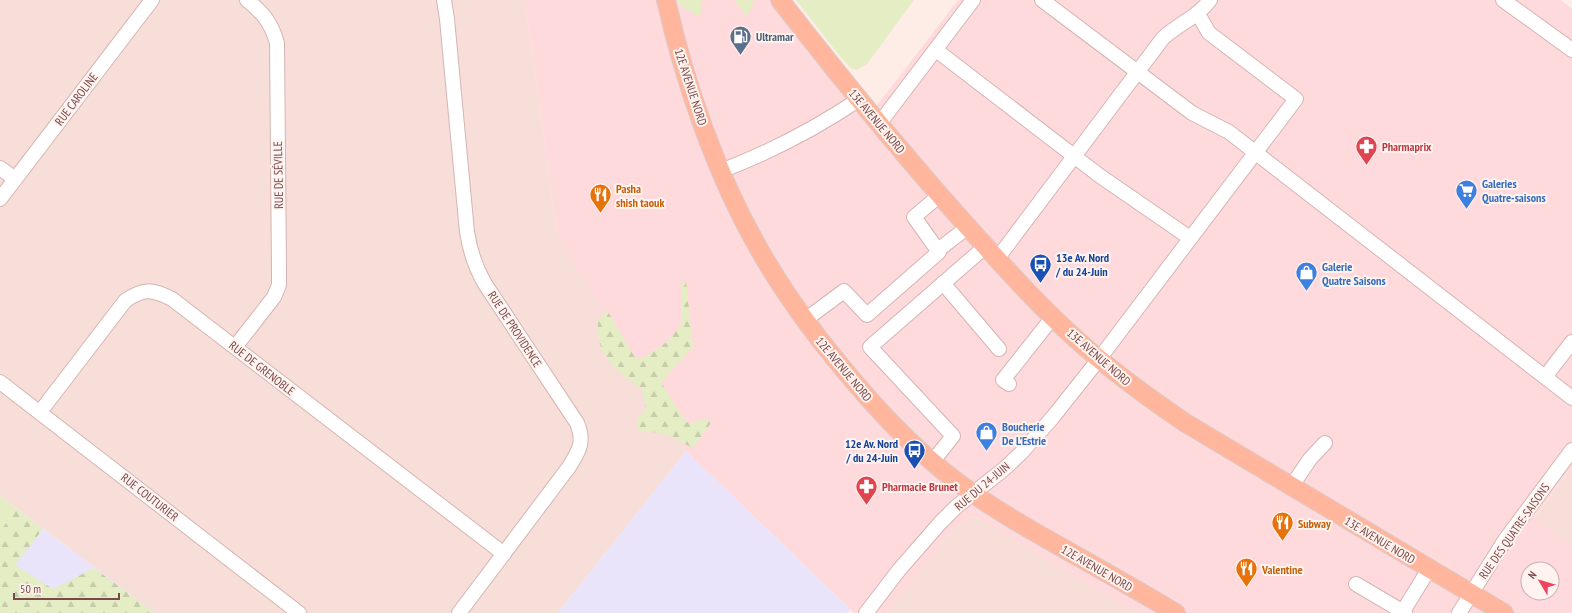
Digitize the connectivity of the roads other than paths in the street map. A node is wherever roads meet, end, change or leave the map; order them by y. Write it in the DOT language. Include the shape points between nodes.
graph roads {
  1 [pos="152,0"];
  2 [pos="247,0"];
  3 [pos="444,0"];
  4 [pos="666,0"];
  5 [pos="780,0"];
  6 [pos="973,0"];
  7 [pos="1042,0"];
  8 [pos="1210,0"];
  9 [pos="1503,0"];
  10 [pos="1198,14"];
  11 [pos="936,50"];
  12 [pos="1572,50"];
  13 [pos="1138,73"];
  14 [pos="858,100"];
  15 [pos="880,124"];
  16 [pos="1255,152"];
  17 [pos="1075,156"];
  18 [pos="0,168"];
  19 [pos="721,171"];
  20 [pos="15,179"];
  21 [pos="940,195"];
  22 [pos="0,199"];
  23 [pos="968,227"];
  24 [pos="1190,238"];
  25 [pos="938,250"];
  26 [pos="992,252"];
  27 [pos="943,283"];
  28 [pos="1053,317"];
  29 [pos="805,320"];
  30 [pos="1572,342"];
  31 [pos="235,347"];
  32 [pos="999,349"];
  33 [pos="1099,359"];
  34 [pos="1545,377"];
  35 [pos="0,382"];
  36 [pos="1009,384"];
  37 [pos="1572,398"];
  38 [pos="40,412"];
  39 [pos="1325,443"];
  40 [pos="1572,450"];
  41 [pos="933,461"];
  42 [pos="1291,487"];
  43 [pos="973,494"];
  44 [pos="504,554"];
  45 [pos="1429,569"];
  46 [pos="1356,584"];
  47 [pos="1471,594"];
  48 [pos="299,613"];
  49 [pos="459,613"];
  50 [pos="866,613"];
  51 [pos="1176,613"];
  52 [pos="1403,613"];
  53 [pos="1459,613"];
  54 [pos="1504,613"];
  1 -- 20 [label="street, RUE CAROLINE"];
  2 -- 31 [label="street, RUE DE SÉVILLE" via="267,18 277,43 279,285 274,297"];
  3 -- 44 [label="street, RUE DE PROVIDENCE" via="466,232 473,260 477,272 582,434 580,446 569,467"];
  4 -- 19 [label="main road, 12E AVENUE NORD" via="695,104"];
  5 -- 14 [label="main road, 13E AVENUE NORD"];
  6 -- 11 [label="street"];
  7 -- 13 [label="street"];
  8 -- 10 [label="street"];
  9 -- 12 [label="street"];
  10 -- 13 [label="street" via="1162,38"];
  10 -- 16 [label="street, RUE DU 24-JUIN" via="1208,32 1296,99"];
  11 -- 15 [label="street"];
  11 -- 17 [label="street"];
  13 -- 16 [label="street" via="1192,113 1229,132"];
  13 -- 17 [label="street"];
  14 -- 15 [label="main road, 13E AVENUE NORD"];
  14 -- 19 [label="street" via="815,128"];
  15 -- 21 [label="main road, 13E AVENUE NORD"];
  16 -- 24 [label="street, RUE DU 24-JUIN"];
  16 -- 34 [label="street"];
  17 -- 24 [label="street"];
  17 -- 26 [label="street"];
  18 -- 20 [label="street"];
  19 -- 29 [label="main road, 12E AVENUE NORD" via="760,251"];
  20 -- 22 [label="street, RUE CAROLINE"];
  21 -- 23 [label="main road, 13E AVENUE NORD"];
  21 -- 25 [label="street" via="914,217"];
  23 -- 25 [label="street"];
  23 -- 26 [label="main road, 13E AVENUE NORD"];
  24 -- 33 [label="street, RUE DU 24-JUIN"];
  25 -- 29 [label="street" via="939,252 867,315 844,290"];
  26 -- 27 [label="street"];
  26 -- 28 [label="main road, 13E AVENUE NORD"];
  27 -- 32 [label="street"];
  27 -- 41 [label="street" via="870,347 953,436"];
  28 -- 33 [label="main road, 13E AVENUE NORD"];
  28 -- 36 [label="street" via="1003,380"];
  29 -- 41 [label="main road, 12E AVENUE NORD" via="867,397"];
  30 -- 34 [label="street"];
  31 -- 38 [label="street, RUE DE GRENOBLE" via="172,299 156,292 136,293 125,301"];
  31 -- 44 [label="street, RUE DE GRENOBLE"];
  33 -- 42 [label="main road, 13E AVENUE NORD" via="1141,393 1178,418"];
  33 -- 43 [label="street, RUE DU 24-JUIN" via="1035,438 1004,469"];
  34 -- 37 [label="street"];
  35 -- 38 [label="street, RUE COUTURIER"];
  38 -- 48 [label="street, RUE COUTURIER"];
  39 -- 42 [label="street" via="1310,459"];
  40 -- 47 [label="street, RUE DES QUATRE-SAISONS" via="1505,540"];
  41 -- 43 [label="main road, 12E AVENUE NORD"];
  42 -- 45 [label="main road, 13E AVENUE NORD"];
  43 -- 50 [label="street, RUE DU 24-JUIN" via="956,507 923,542"];
  43 -- 51 [label="main road, 12E AVENUE NORD"];
  44 -- 49 [label="street, RUE DE PROVIDENCE"];
  45 -- 47 [label="main road, 13E AVENUE NORD"];
  45 -- 52 [label="street"];
  46 -- 52 [label="street"];
  47 -- 53 [label="street, RUE DES QUATRE-SAISONS"];
  47 -- 54 [label="main road, 13E AVENUE NORD"];
}
